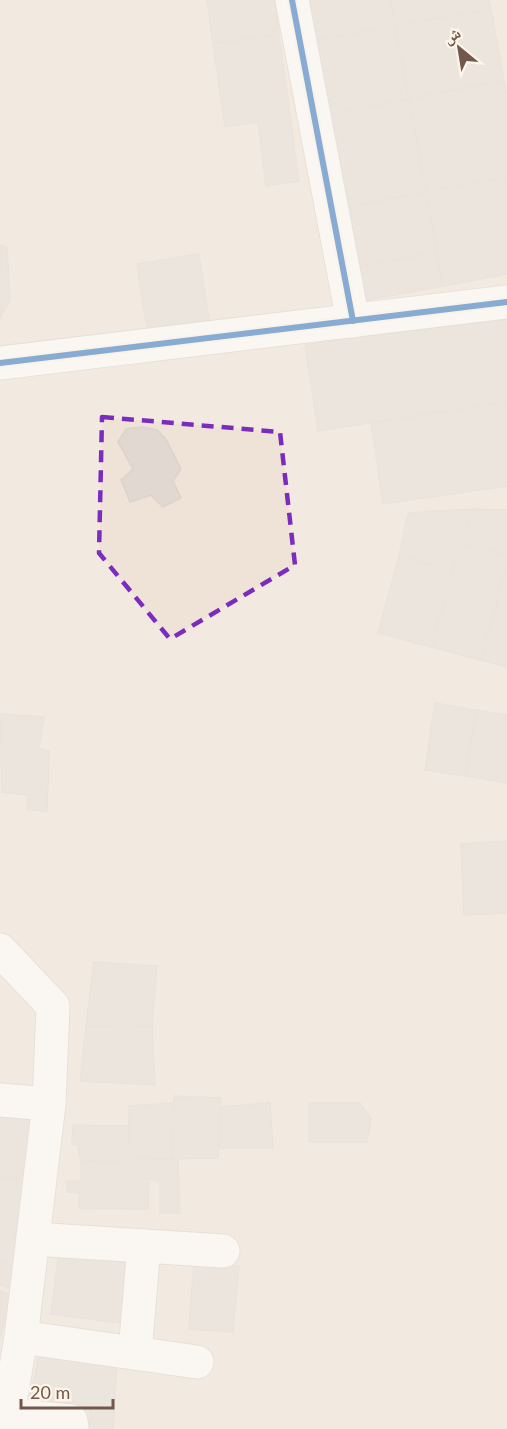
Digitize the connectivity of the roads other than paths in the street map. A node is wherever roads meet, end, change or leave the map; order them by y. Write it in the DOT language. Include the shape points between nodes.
graph roads {
  1 [pos="292,0"];
  2 [pos="507,302"];
  3 [pos="353,321"];
  4 [pos="0,363"];
  5 [pos="0,950"];
  6 [pos="0,1100"];
  7 [pos="49,1104"];
  8 [pos="33,1239"];
  9 [pos="144,1246"];
  10 [pos="223,1251"];
  11 [pos="21,1337"];
  12 [pos="135,1353"];
  13 [pos="197,1362"];
  14 [pos="72,1429"];
  1 -- 3 [label="street"];
  2 -- 3 [label="street"];
  3 -- 4 [label="street"];
  5 -- 7 [label="street" via="53,1006"];
  6 -- 7 [label="street"];
  7 -- 8 [label="street"];
  8 -- 9 [label="street"];
  8 -- 11 [label="street"];
  9 -- 10 [label="street"];
  9 -- 12 [label="street"];
  11 -- 12 [label="street"];
  11 -- 14 [label="street" via="8,1415 71,1421"];
  12 -- 13 [label="street"];
}
